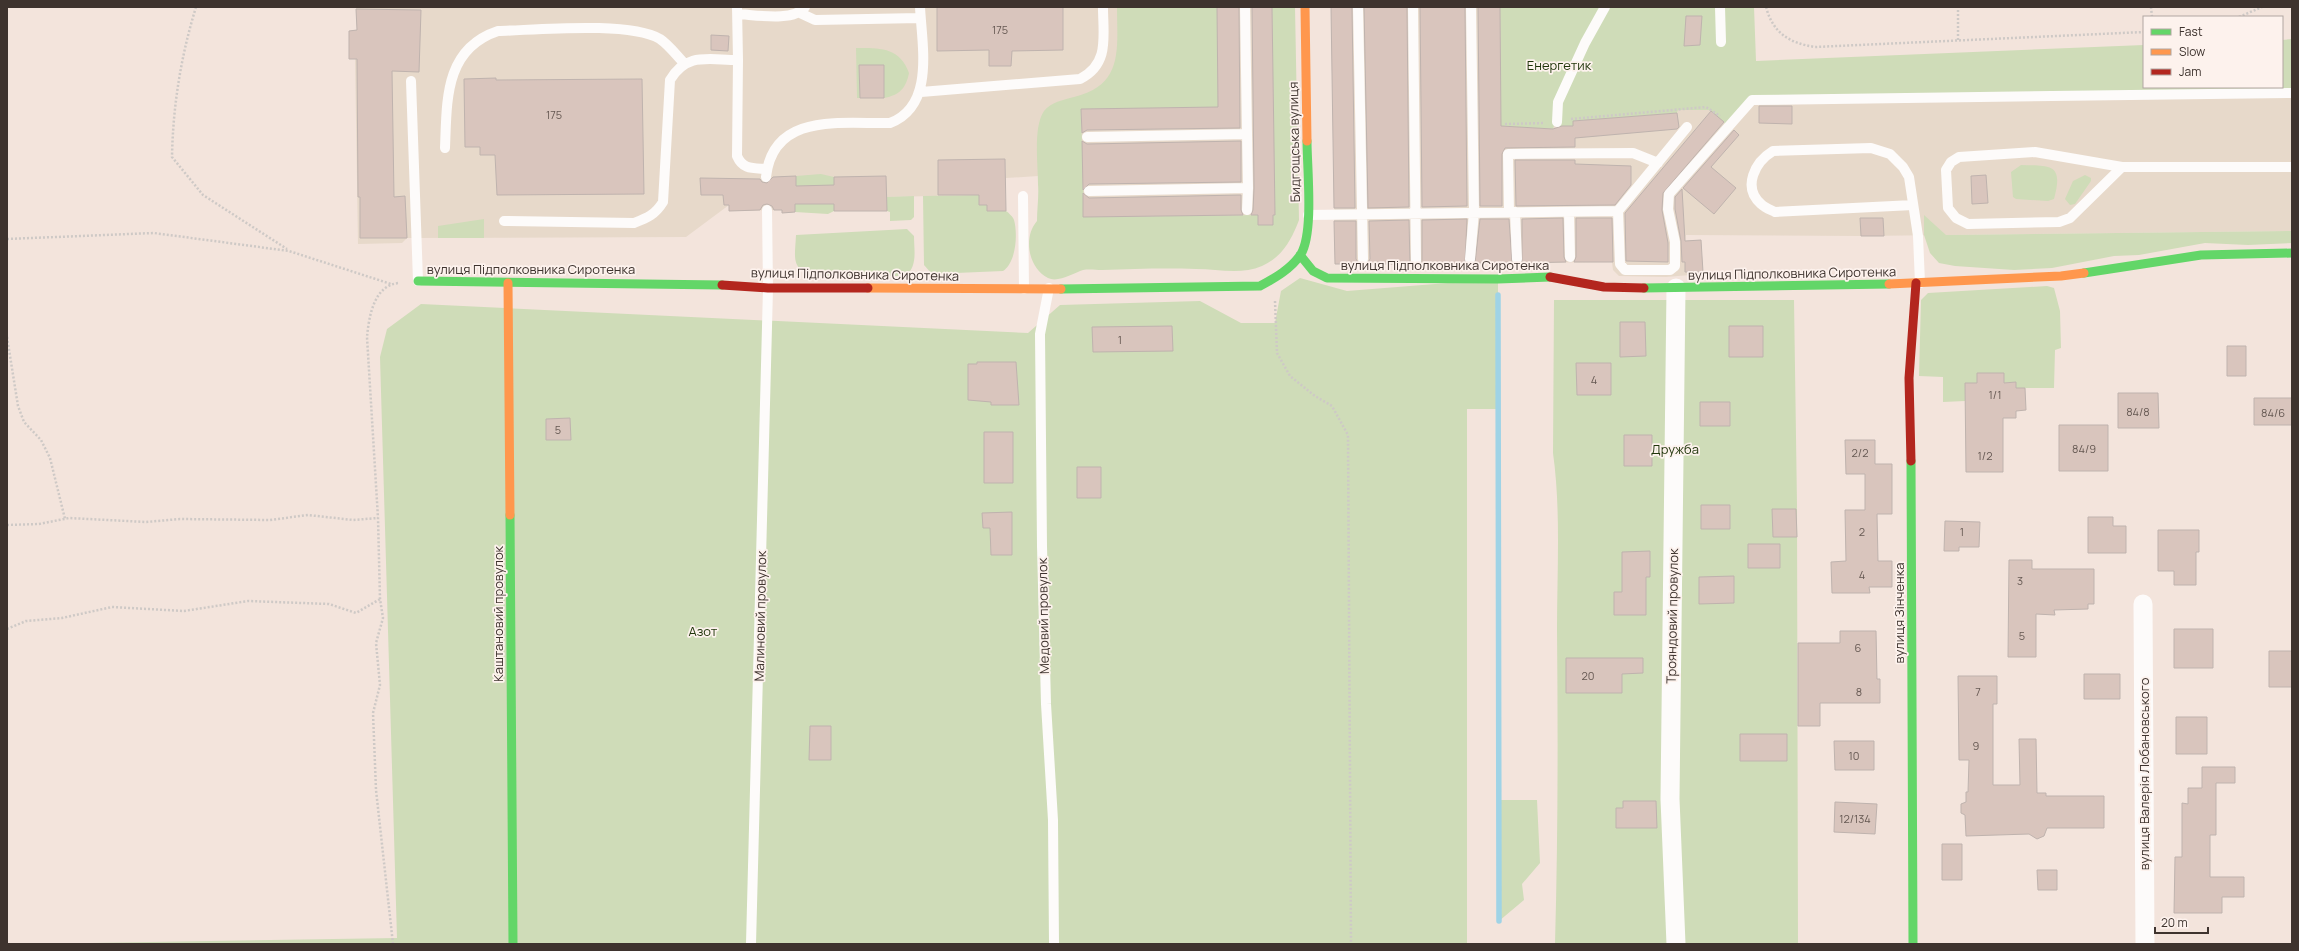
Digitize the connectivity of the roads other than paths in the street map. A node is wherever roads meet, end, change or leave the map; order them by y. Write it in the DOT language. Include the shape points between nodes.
graph roads {
  1 [pos="920,7"];
  2 [pos="1103,7"];
  3 [pos="1244,7"];
  4 [pos="1305,7"];
  5 [pos="1358,7"];
  6 [pos="1413,7"];
  7 [pos="1471,7"];
  8 [pos="1605,7"];
  9 [pos="1720,7"];
  10 [pos="802,10"];
  11 [pos="738,11"];
  12 [pos="920,18"];
  13 [pos="1721,42"];
  14 [pos="738,60"];
  15 [pos="684,63"];
  16 [pos="411,81"];
  17 [pos="920,92"];
  18 [pos="2292,94"];
  19 [pos="1557,122"];
  20 [pos="1687,127"];
  21 [pos="1247,134"];
  22 [pos="1087,137"];
  23 [pos="446,148"];
  24 [pos="1658,163"];
  25 [pos="2122,167"];
  26 [pos="2292,167"];
  27 [pos="1248,188"];
  28 [pos="1089,191"];
  29 [pos="1023,196"];
  30 [pos="1913,205"];
  31 [pos="767,210"];
  32 [pos="1247,210"];
  33 [pos="1618,211"];
  34 [pos="1474,212"];
  35 [pos="1512,212"];
  36 [pos="1569,212"];
  37 [pos="1416,213"];
  38 [pos="1308,215"];
  39 [pos="1362,215"];
  40 [pos="504,221"];
  41 [pos="2292,254"];
  42 [pos="1300,255"];
  43 [pos="1570,257"];
  44 [pos="1470,259"];
  45 [pos="1518,259"];
  46 [pos="1363,260"];
  47 [pos="1416,261"];
  48 [pos="1286,269"];
  49 [pos="418,281"];
  50 [pos="508,283"];
  51 [pos="1918,283"];
  52 [pos="768,288"];
  53 [pos="1049,288"];
  54 [pos="1676,288"];
  55 [pos="1024,289"];
  56 [pos="2143,604"];
  57 [pos="513,944"];
  58 [pos="752,944"];
  59 [pos="1054,944"];
  60 [pos="1676,944"];
  61 [pos="1913,944"];
  62 [pos="2145,944"];
  1 -- 12 [label="lane"];
  2 -- 17 [label="lane" via="1103,52 1092,72 1080,79"];
  3 -- 21 [label="lane"];
  4 -- 38 [label="street, Бидгощська вулиця"];
  5 -- 39 [label="lane"];
  6 -- 37 [label="lane"];
  7 -- 34 [label="lane"];
  8 -- 19 [label="lane" via="1558,102"];
  9 -- 13 [label="lane"];
  10 -- 11 [label="lane" via="792,16"];
  10 -- 12 [label="lane" via="814,20"];
  11 -- 14 [label="lane"];
  12 -- 17 [label="lane"];
  14 -- 15 [label="lane" via="692,60"];
  14 -- 17 [label="lane" via="737,156 740,163 747,168 766,173 771,153 778,143 794,132 811,125 890,123 912,110"];
  15 -- 23 [label="lane" via="660,40 641,32 608,29 498,31 488,34 465,52 449,83"];
  15 -- 40 [label="lane" via="670,80 663,202 657,211 649,218 634,223"];
  16 -- 49 [label="lane"];
  18 -- 33 [label="lane" via="1752,100 1729,123 1669,194 1668,209 1675,242 1675,266 1670,270 1625,270 1620,264"];
  20 -- 24 [label="lane"];
  21 -- 22 [label="lane"];
  21 -- 27 [label="lane"];
  24 -- 33 [label="lane"];
  24 -- 35 [label="lane" via="1633,153 1508,154"];
  25 -- 25 [label="lane" via="2035,152 1959,157 1951,162 1946,170 1948,208 1956,218 1968,224 2059,222 2070,218"];
  25 -- 26 [label="lane"];
  27 -- 28 [label="lane"];
  27 -- 32 [label="lane"];
  29 -- 55 [label="lane"];
  30 -- 30 [label="lane" via="1909,177 1904,167 1890,154 1871,148 1773,151 1763,157 1754,170 1754,194 1761,204 1775,212"];
  30 -- 51 [label="lane" via="1918,236"];
  31 -- 52 [label="lane, Малиновий провулок"];
  33 -- 36 [label="lane"];
  34 -- 35 [label="lane"];
  34 -- 37 [label="lane"];
  34 -- 44 [label="lane"];
  35 -- 36 [label="lane"];
  35 -- 45 [label="lane"];
  36 -- 43 [label="lane"];
  37 -- 39 [label="lane"];
  37 -- 47 [label="lane"];
  38 -- 39 [label="lane"];
  38 -- 42 [label="street, Бидгощська вулиця" via="1305,246"];
  39 -- 46 [label="lane"];
  41 -- 51 [label="street, вулиця Підполковника Сиротенка" via="2201,255 2061,276"];
  42 -- 48 [label="street, Бидгощська вулиця"];
  42 -- 54 [label="street, вулиця Підполковника Сиротенка" via="1313,271 1328,278 1498,279 1544,276 1604,287"];
  48 -- 53 [label="street, вулиця Підполковника Сиротенка" via="1275,279 1260,286"];
  49 -- 50 [label="street, вулиця Підполковника Сиротенка"];
  50 -- 52 [label="street, вулиця Підполковника Сиротенка" via="702,283"];
  50 -- 57 [label="street, Каштановий провулок"];
  51 -- 54 [label="street, вулиця Підполковника Сиротенка"];
  51 -- 61 [label="street, вулиця Зінченка" via="1909,378 1912,490"];
  52 -- 55 [label="street, вулиця Підполковника Сиротенка"];
  52 -- 58 [label="lane, Малиновий провулок"];
  53 -- 55 [label="street, вулиця Підполковника Сиротенка"];
  53 -- 59 [label="lane, Медовий провулок" via="1040,342 1042,546 1046,704 1053,820"];
  54 -- 60 [label="street, Трояндовий провулок" via="1670,799"];
  56 -- 62 [label="street, вулиця Валерія Лобановського"];
}
